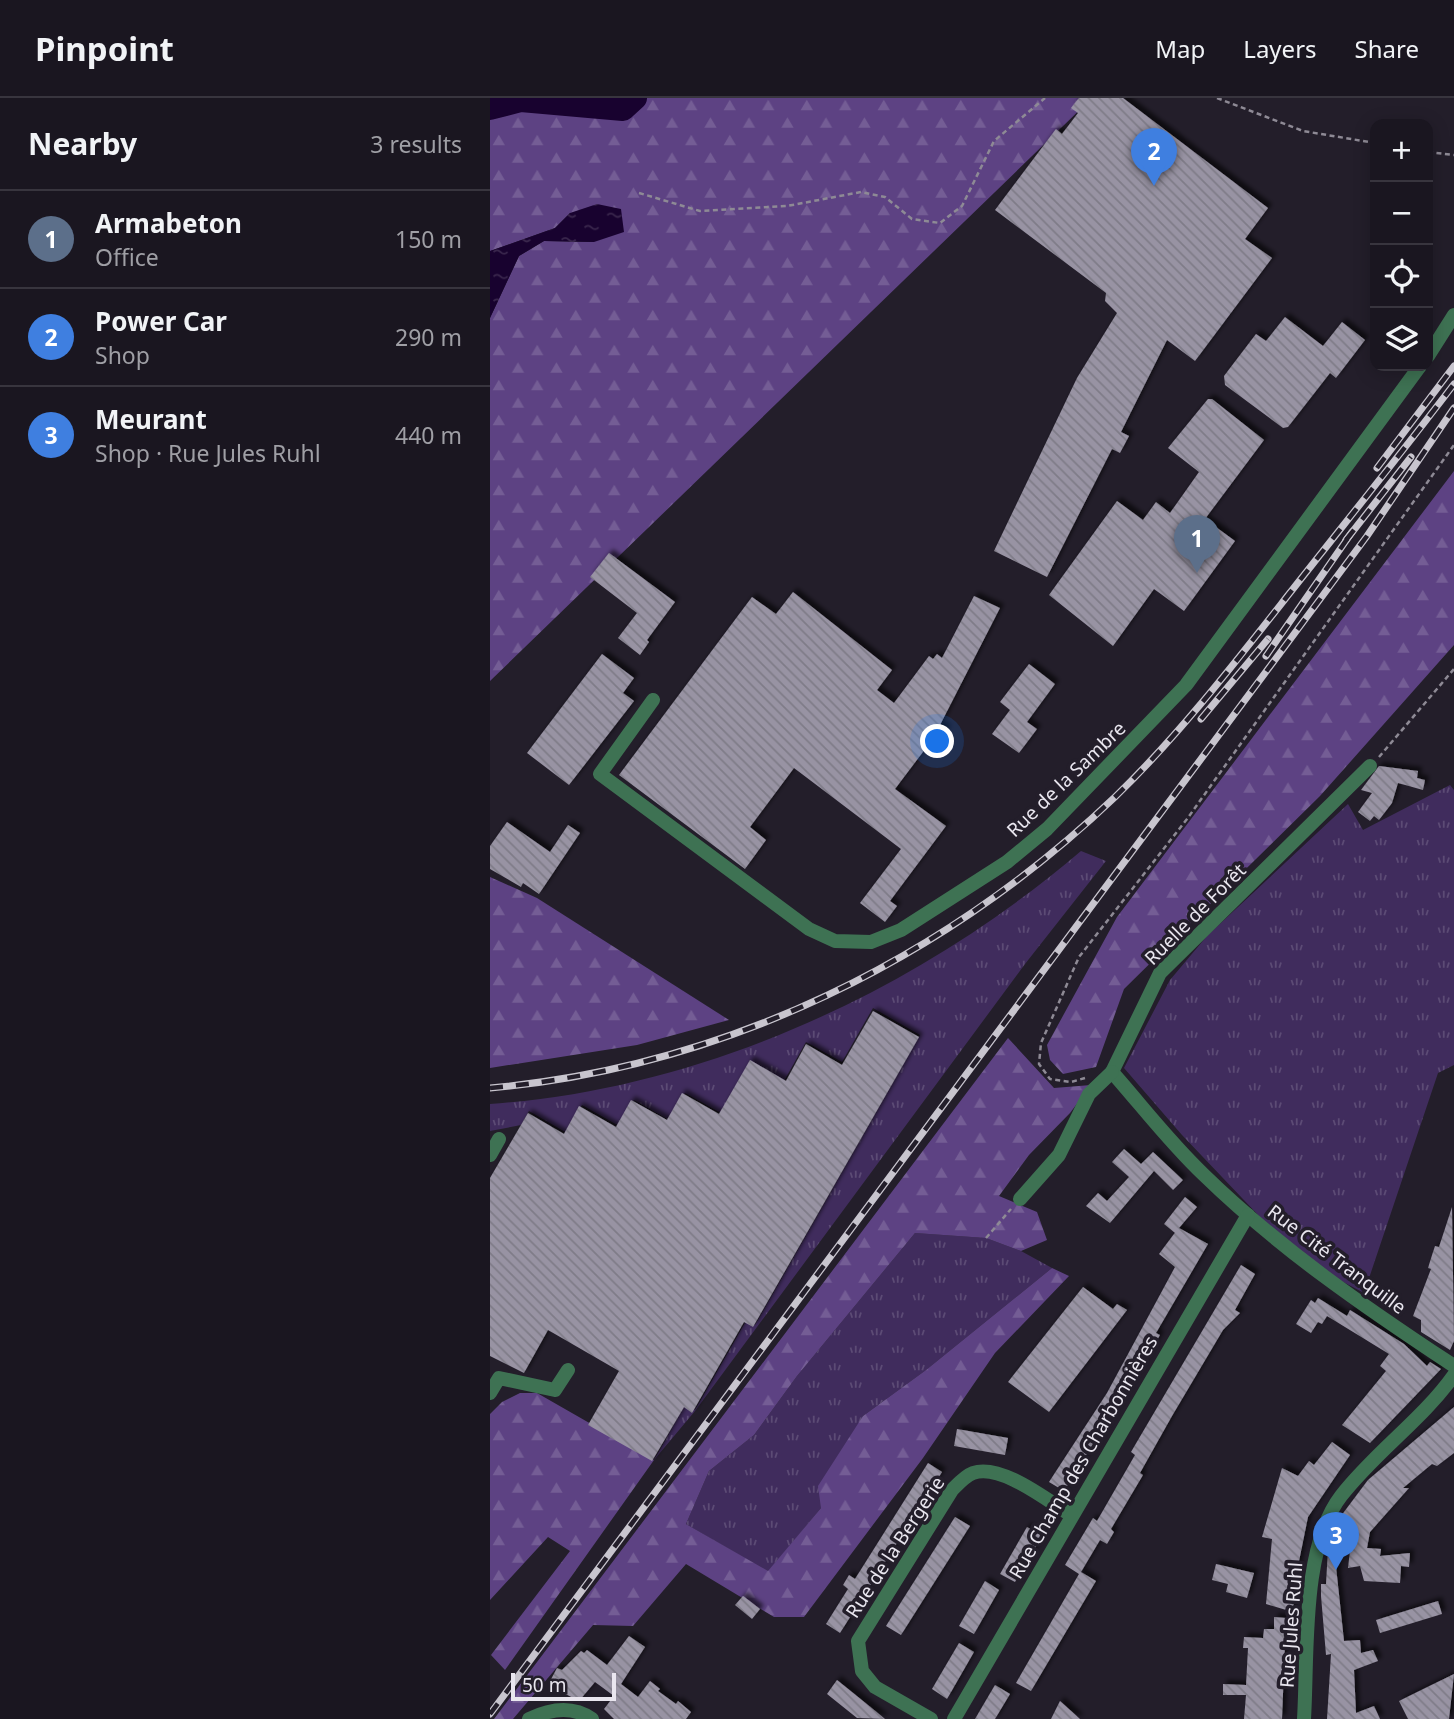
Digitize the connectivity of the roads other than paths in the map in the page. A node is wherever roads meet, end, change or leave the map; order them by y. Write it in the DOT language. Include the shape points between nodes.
graph roads {
  1 [pos="1454,315"];
  2 [pos="1433,348"];
  3 [pos="1416,371"];
  4 [pos="653,700"];
  5 [pos="1370,766"];
  6 [pos="1112,1072"];
  7 [pos="499,1139"];
  8 [pos="490,1155"];
  9 [pos="1020,1199"];
  10 [pos="1248,1215"];
  11 [pos="1454,1366"];
  12 [pos="568,1370"];
  13 [pos="1454,1375"];
  14 [pos="490,1393"];
  15 [pos="1071,1516"];
  16 [pos="529,1719"];
  17 [pos="592,1719"];
  18 [pos="931,1719"];
  19 [pos="954,1719"];
  20 [pos="1304,1719"];
  1 -- 2 [label="street"];
  3 -- 4 [label="street, Rue de la Sambre" via="1168,706 1047,829 1007,862 901,930 871,942 835,941 809,929 600,774"];
  5 -- 6 [label="street, Ruelle de Forêt" via="1160,972"];
  6 -- 9 [label="street, Ruelle de Forêt" via="1089,1094 1059,1155"];
  6 -- 10 [label="street, Rue Cité Tranquille" via="1202,1174"];
  7 -- 8 [label="street"];
  10 -- 11 [label="street, Rue Cité Tranquille" via="1347,1295"];
  10 -- 15 [label="street, Rue Champ des Charbonnières"];
  12 -- 14 [label="street" via="555,1390 499,1378"];
  13 -- 20 [label="street, Rue Jules Ruhl" via="1348,1488 1321,1534 1312,1576"];
  15 -- 18 [label="street, Rue de la Bergerie" via="1009,1477 992,1472 975,1472 952,1490 858,1641 862,1671 875,1687"];
  15 -- 19 [label="street, Rue Champ des Charbonnières"];
  16 -- 17 [label="street" via="563,1709"];
}
